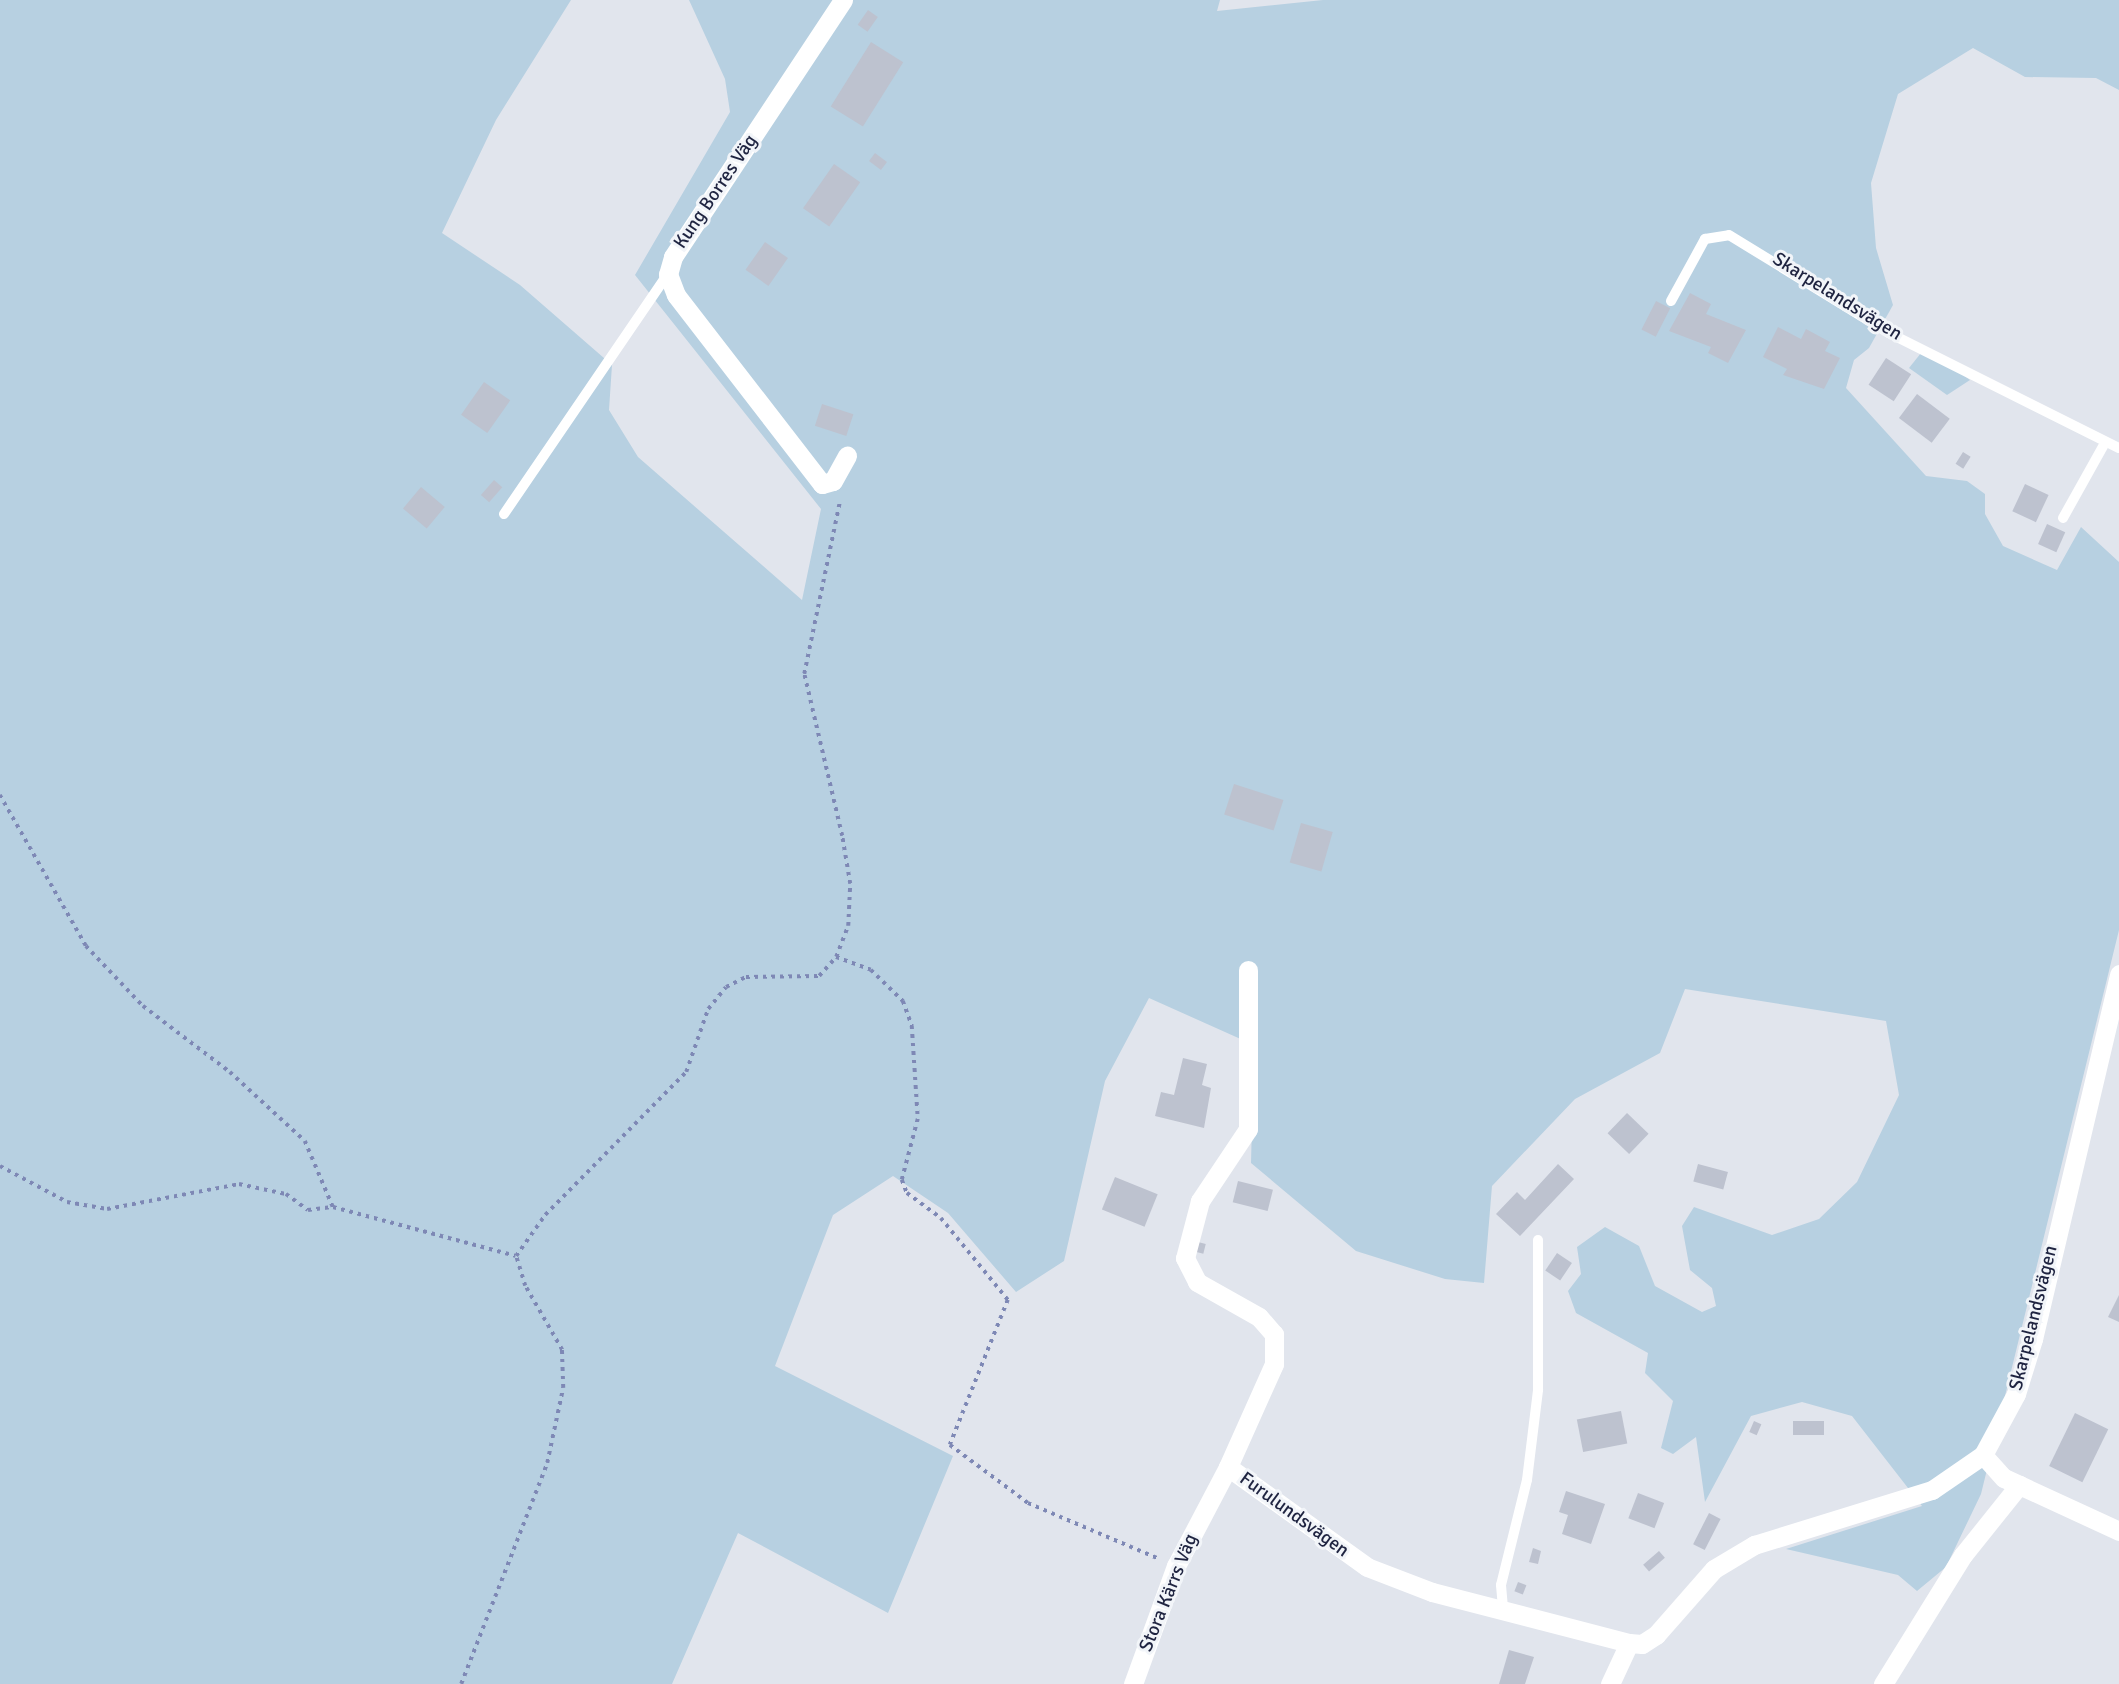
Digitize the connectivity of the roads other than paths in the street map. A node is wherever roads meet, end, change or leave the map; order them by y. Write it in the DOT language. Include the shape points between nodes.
graph roads {
  1 [pos="843,0"];
  2 [pos="668,274"];
  3 [pos="1671,301"];
  4 [pos="2105,443"];
  5 [pos="2119,448"];
  6 [pos="847,456"];
  7 [pos="504,514"];
  8 [pos="2063,518"];
  9 [pos="1248,970"];
  10 [pos="2119,974"];
  11 [pos="1538,1240"];
  12 [pos="1983,1455"];
  13 [pos="1228,1466"];
  14 [pos="2019,1485"];
  15 [pos="2119,1531"];
  16 [pos="1503,1608"];
  17 [pos="1629,1643"];
  18 [pos="1133,1684"];
  19 [pos="1610,1684"];
  20 [pos="1883,1684"];
  1 -- 2 [label="street, Kung Borres Väg" via="673,257"];
  2 -- 6 [label="street, Kung Borres Väg" via="676,295 822,484 833,481"];
  2 -- 7 [label="lane"];
  3 -- 4 [label="lane, Skarpelandsvägen" via="1705,239 1716,232 1729,235 1889,333"];
  4 -- 5 [label="lane, Skarpelandsvägen"];
  4 -- 8 [label="lane"];
  9 -- 13 [label="street, Furulundsvägen" via="1248,1129 1200,1201 1185,1258 1197,1282 1259,1317 1274,1334 1274,1364"];
  10 -- 12 [label="street, Skarpelandsvägen" via="2033,1339 2016,1394"];
  11 -- 16 [label="lane" via="1538,1391 1527,1480 1501,1585"];
  12 -- 14 [label="street"];
  12 -- 17 [label="street, Skarpelandsvägen" via="1932,1490 1754,1545 1714,1569 1656,1634 1642,1644"];
  13 -- 16 [label="street, Furulundsvägen" via="1367,1567 1432,1592"];
  13 -- 18 [label="street, Stora Kärrs Väg" via="1176,1566"];
  14 -- 15 [label="street"];
  14 -- 20 [label="street" via="1963,1555"];
  16 -- 17 [label="street, Furulundsvägen"];
  17 -- 19 [label="street"];
}
